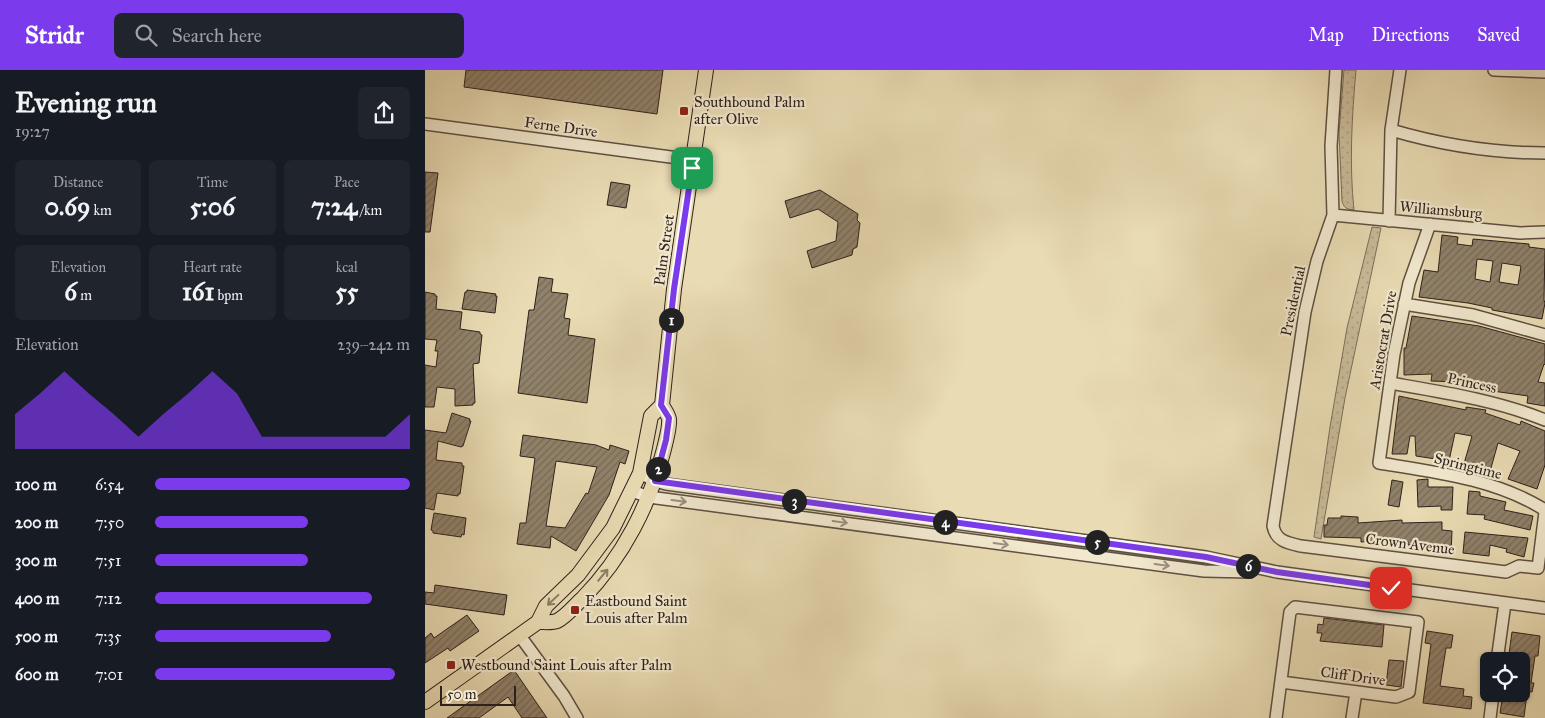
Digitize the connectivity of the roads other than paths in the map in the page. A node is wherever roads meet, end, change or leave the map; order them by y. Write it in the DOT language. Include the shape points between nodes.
graph roads {
  1 [pos="705,70"];
  2 [pos="1336,70"];
  3 [pos="1400,70"];
  4 [pos="1494,70"];
  5 [pos="1545,72"];
  6 [pos="425,124"];
  7 [pos="1391,130"];
  8 [pos="1545,153"];
  9 [pos="693,160"];
  10 [pos="1333,215"];
  11 [pos="1389,220"];
  12 [pos="1430,224"];
  13 [pos="1545,232"];
  14 [pos="1404,304"];
  15 [pos="1545,335"];
  16 [pos="1390,383"];
  17 [pos="661,405"];
  18 [pos="1545,420"];
  19 [pos="1379,463"];
  20 [pos="639,473"];
  21 [pos="655,481"];
  22 [pos="632,491"];
  23 [pos="649,497"];
  24 [pos="1545,511"];
  25 [pos="1278,539"];
  26 [pos="1277,572"];
  27 [pos="1505,603"];
  28 [pos="1545,608"];
  29 [pos="538,622"];
  30 [pos="520,636"];
  31 [pos="1498,652"];
  32 [pos="1281,682"];
  33 [pos="1356,692"];
  34 [pos="425,702"];
  35 [pos="1492,702"];
  36 [pos="577,718"];
  37 [pos="1276,718"];
  38 [pos="1352,718"];
  39 [pos="1491,718"];
  1 -- 9 [label="main road, Palm Street"];
  2 -- 10 [label="street, Presidential" via="1331,146"];
  3 -- 7 [label="street"];
  4 -- 5 [label="street"];
  6 -- 9 [label="street, Ferne Drive"];
  7 -- 8 [label="street" via="1468,148"];
  7 -- 11 [label="street"];
  9 -- 17 [label="main road, Palm Street"];
  10 -- 11 [label="street, Williamsburg"];
  10 -- 25 [label="street, Presidential" via="1317,261 1305,312 1273,526"];
  11 -- 12 [label="street, Williamsburg"];
  12 -- 13 [label="street, Williamsburg" via="1520,233"];
  12 -- 14 [label="street, Aristocrat Drive"];
  14 -- 15 [label="street" via="1473,315"];
  14 -- 16 [label="street, Aristocrat Drive"];
  16 -- 18 [label="street, Princess" via="1497,404"];
  16 -- 19 [label="street, Aristocrat Drive"];
  17 -- 20 [label="main road, Palm Street" via="651,416"];
  17 -- 21 [label="main road, Palm Street" via="669,418"];
  19 -- 24 [label="street, Springtime" via="1477,482 1531,501"];
  20 -- 21 [label="street"];
  20 -- 22 [label="main road, Palm Street"];
  21 -- 23 [label="main road, Palm Street"];
  21 -- 26 [label="street" via="1206,557"];
  22 -- 23 [label="street"];
  22 -- 29 [label="main road, Palm Street, one-way" via="603,543 578,575 546,606"];
  23 -- 26 [label="street, one-way" via="1204,570"];
  29 -- 23 [label="main road, Palm Street, one-way" via="556,621 587,593 609,568"];
  24 -- 25 [label="street, Crown Avenue" via="1538,568 1519,566 1506,572 1301,546"];
  26 -- 27 [label="street"];
  27 -- 28 [label="street"];
  27 -- 31 [label="street"];
  29 -- 30 [label="main road"];
  30 -- 34 [label="main road"];
  30 -- 36 [label="street"];
  32 -- 33 [label="street, Cliff Drive"];
  32 -- 33 [label="street, Cliff Drive" via="1290,612 1295,607 1418,622 1409,692 1396,697"];
  32 -- 37 [label="street"];
  33 -- 38 [label="street"];
  35 -- 39 [label="street"];
}
